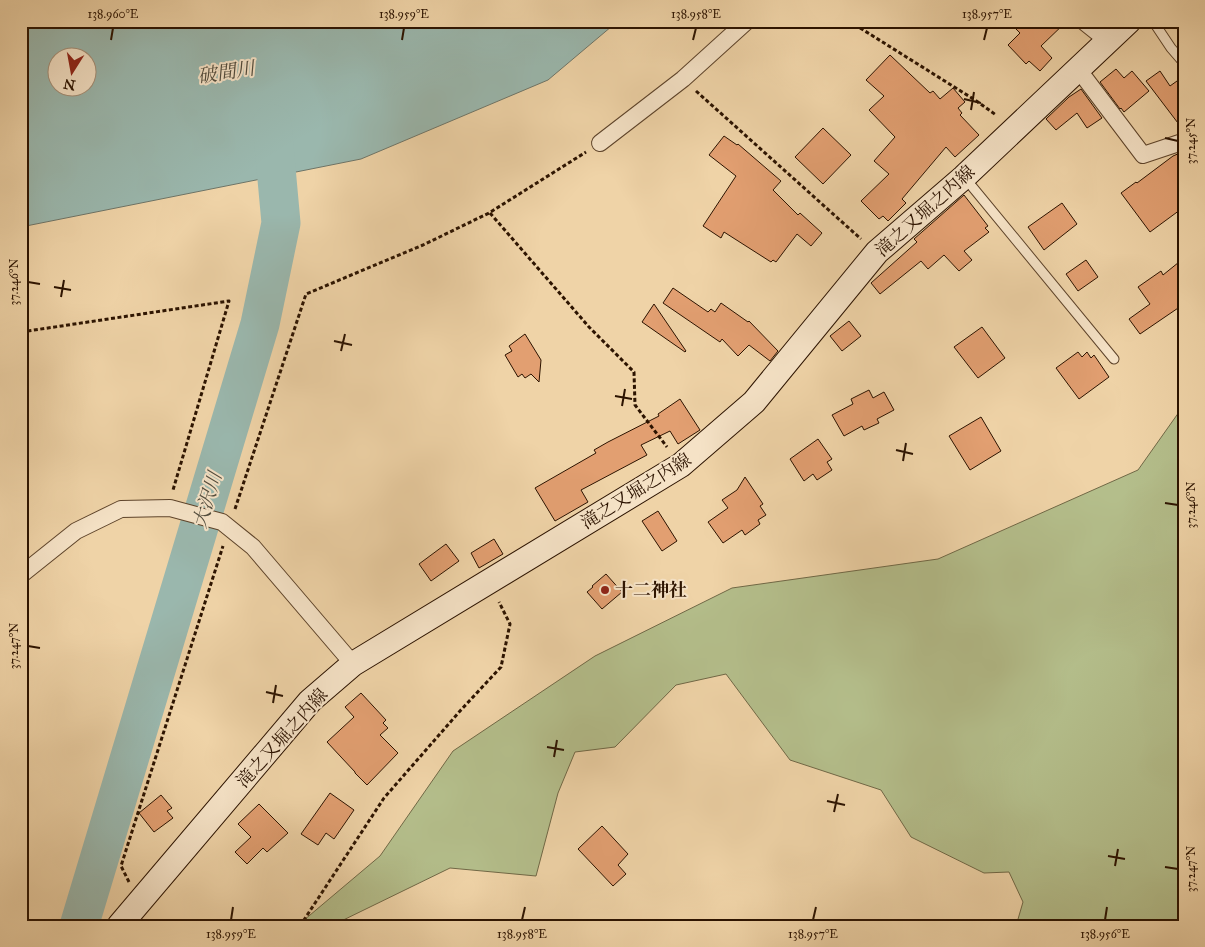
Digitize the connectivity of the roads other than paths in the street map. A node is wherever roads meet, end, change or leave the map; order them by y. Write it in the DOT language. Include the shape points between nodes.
graph roads {
  1 [pos="747,21"];
  2 [pos="1083,21"];
  3 [pos="1129,21"];
  4 [pos="1153,21"];
  5 [pos="1108,41"];
  6 [pos="1184,63"];
  7 [pos="1078,69"];
  8 [pos="600,143"];
  9 [pos="1184,144"];
  10 [pos="964,177"];
  11 [pos="1114,360"];
  12 [pos="21,575"];
  13 [pos="353,664"];
  14 [pos="119,926"];
  1 -- 8 [label="street" via="683,79"];
  2 -- 5 [label="street"];
  3 -- 5 [label="main road, 滝之又堀之内線"];
  4 -- 6 [label="lane"];
  5 -- 7 [label="main road, 滝之又堀之内線"];
  7 -- 9 [label="street" via="1143,155"];
  7 -- 10 [label="main road, 滝之又堀之内線"];
  10 -- 11 [label="lane"];
  10 -- 13 [label="main road, 滝之又堀之内線" via="877,252 754,402 681,466"];
  12 -- 13 [label="street" via="76,531 121,509 169,508 226,525 253,546"];
  13 -- 14 [label="main road, 滝之又堀之内線" via="310,701"];
}
